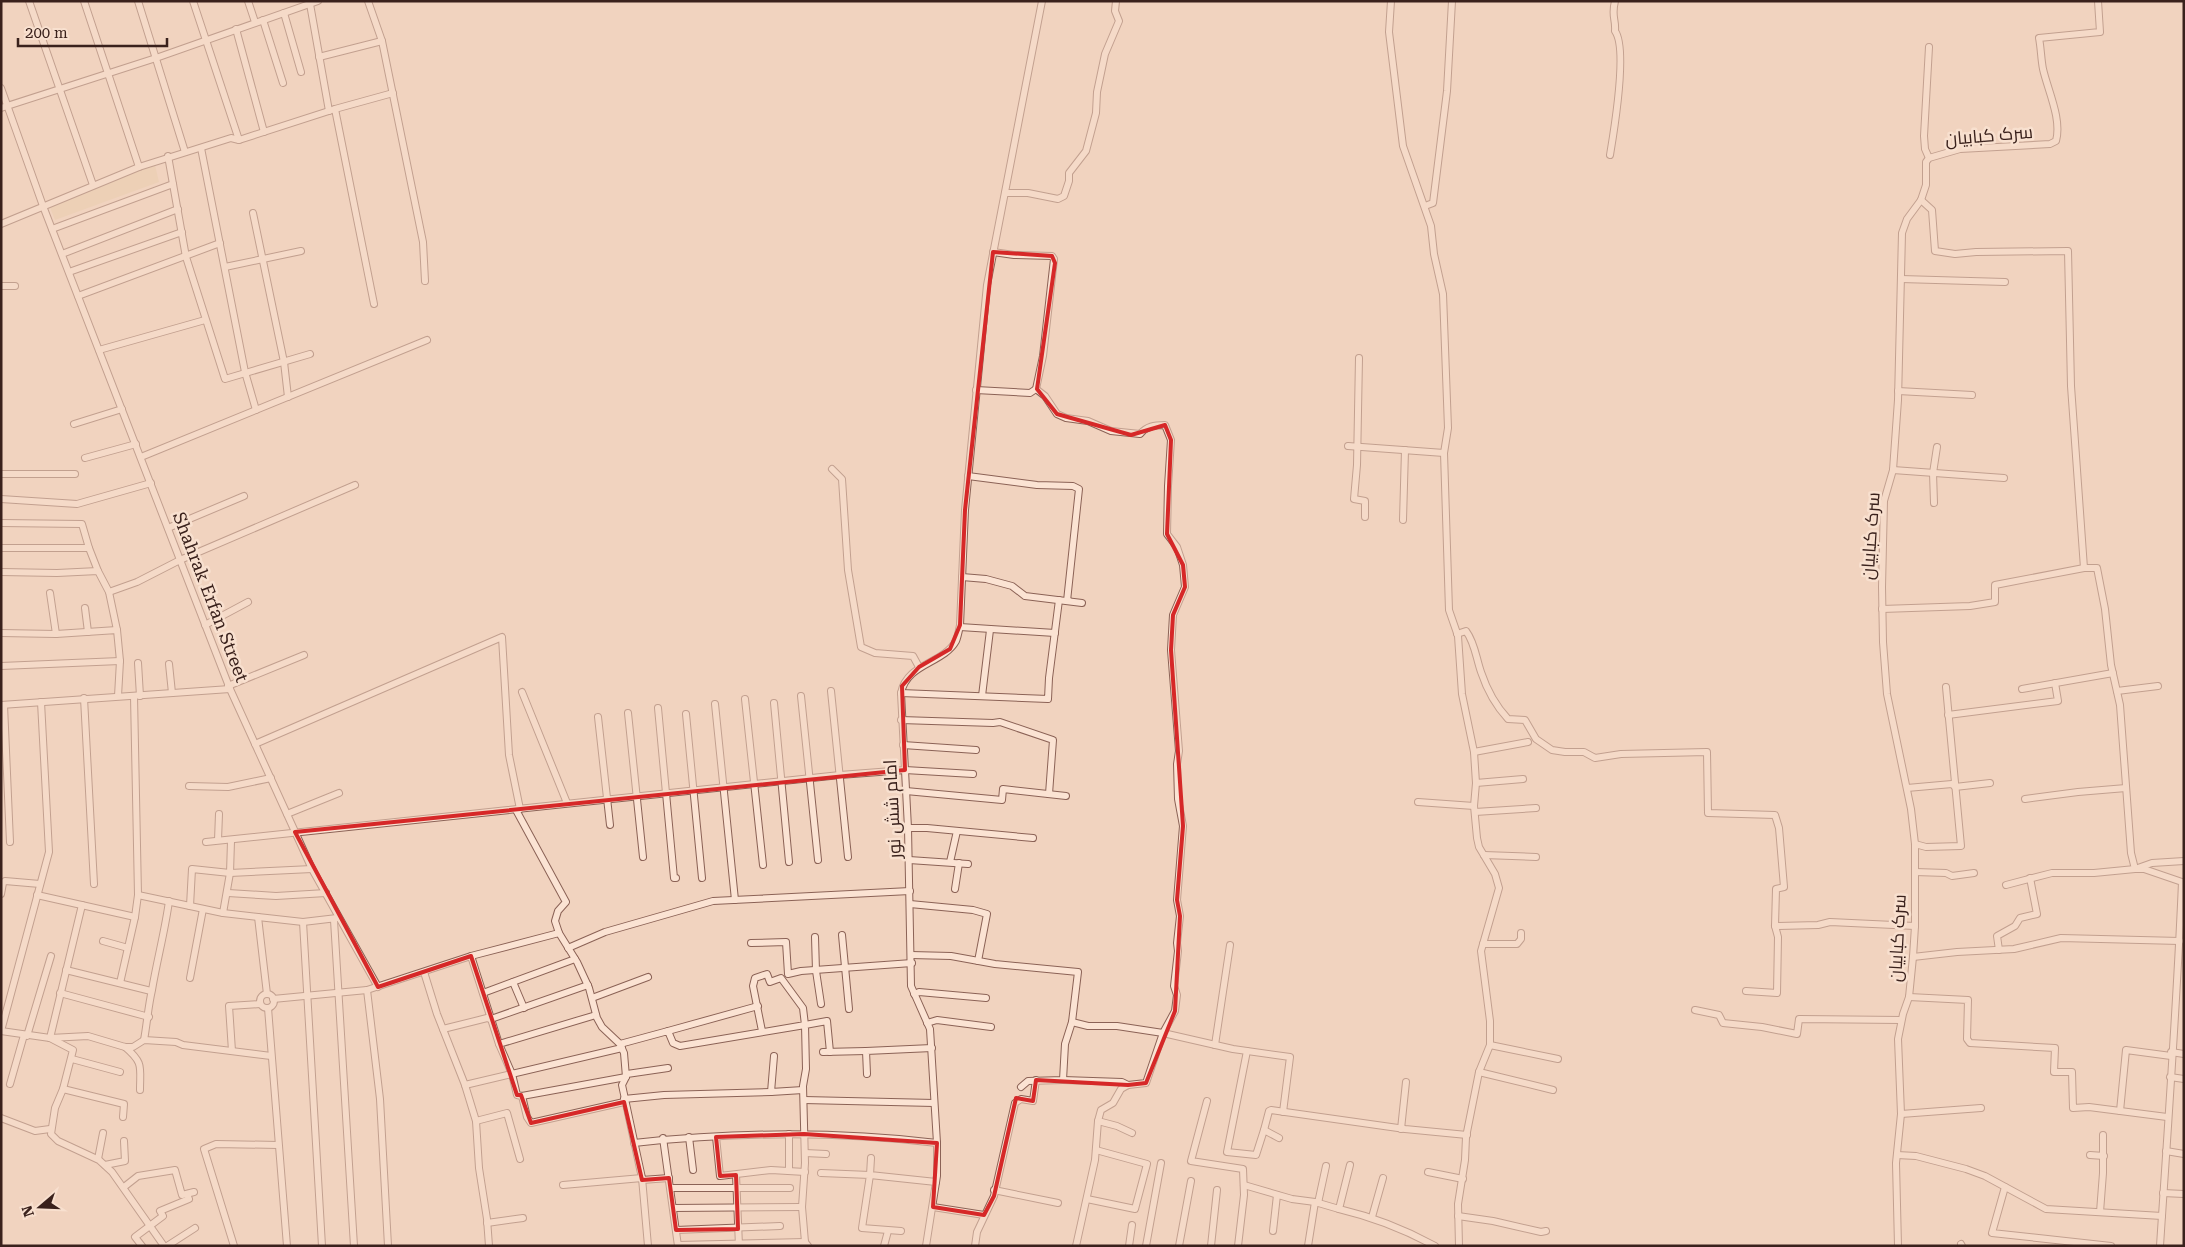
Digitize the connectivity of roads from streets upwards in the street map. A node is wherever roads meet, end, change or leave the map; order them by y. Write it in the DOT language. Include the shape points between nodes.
graph roads {
  1 [pos="29,1"];
  2 [pos="84,1"];
  3 [pos="138,1"];
  4 [pos="194,1"];
  5 [pos="248,1"];
  6 [pos="318,1"];
  7 [pos="368,1"];
  8 [pos="1042,1"];
  9 [pos="1116,1"];
  10 [pos="1391,1"];
  11 [pos="1452,1"];
  12 [pos="1616,1"];
  13 [pos="2098,1"];
  14 [pos="306,4"];
  15 [pos="284,13"];
  16 [pos="263,20"];
  17 [pos="255,22"];
  18 [pos="236,29"];
  19 [pos="206,39"];
  20 [pos="382,42"];
  21 [pos="1929,47"];
  22 [pos="319,57"];
  23 [pos="156,58"];
  24 [pos="108,72"];
  25 [pos="301,72"];
  26 [pos="283,83"];
  27 [pos="1,88"];
  28 [pos="60,88"];
  29 [pos="393,94"];
  30 [pos="4,107"];
  31 [pos="332,110"];
  32 [pos="264,132"];
  33 [pos="238,140"];
  34 [pos="201,148"];
  35 [pos="185,152"];
  36 [pos="1610,155"];
  37 [pos="168,156"];
  38 [pos="1929,158"];
  39 [pos="139,167"];
  40 [pos="173,184"];
  41 [pos="93,185"];
  42 [pos="1004,193"];
  43 [pos="1921,200"];
  44 [pos="43,206"];
  45 [pos="1424,206"];
  46 [pos="178,209"];
  47 [pos="253,213"];
  48 [pos="1,224"];
  49 [pos="52,229"];
  50 [pos="182,232"];
  51 [pos="220,243"];
  52 [pos="301,251"];
  53 [pos="993,252"];
  54 [pos="62,254"];
  55 [pos="186,257"];
  56 [pos="262,259"];
  57 [pos="225,267"];
  58 [pos="69,272"];
  59 [pos="1901,279"];
  60 [pos="425,281"];
  61 [pos="2006,282"];
  62 [pos="1,286"];
  63 [pos="14,286"];
  64 [pos="78,296"];
  65 [pos="374,304"];
  66 [pos="205,320"];
  67 [pos="427,340"];
  68 [pos="99,350"];
  69 [pos="310,354"];
  70 [pos="1359,358"];
  71 [pos="284,362"];
  72 [pos="245,372"];
  73 [pos="1036,389"];
  74 [pos="976,391"];
  75 [pos="1898,391"];
  76 [pos="1972,395"];
  77 [pos="288,397"];
  78 [pos="122,409"];
  79 [pos="256,410"];
  80 [pos="74,424"];
  81 [pos="136,444"];
  82 [pos="1352,446"];
  83 [pos="1937,447"];
  84 [pos="1405,450"];
  85 [pos="1444,453"];
  86 [pos="141,457"];
  87 [pos="85,458"];
  88 [pos="832,469"];
  89 [pos="1893,470"];
  90 [pos="1933,473"];
  91 [pos="1,474"];
  92 [pos="75,474"];
  93 [pos="968,476"];
  94 [pos="2004,478"];
  95 [pos="151,483"];
  96 [pos="355,484"];
  97 [pos="244,496"];
  98 [pos="1,500"];
  99 [pos="1934,503"];
  100 [pos="1365,517"];
  101 [pos="1403,520"];
  102 [pos="1,523"];
  103 [pos="168,528"];
  104 [pos="1,548"];
  105 [pos="88,548"];
  106 [pos="180,560"];
  107 [pos="2084,568"];
  108 [pos="98,571"];
  109 [pos="1,572"];
  110 [pos="962,577"];
  111 [pos="109,592"];
  112 [pos="50,593"];
  113 [pos="1059,600"];
  114 [pos="1069,601"];
  115 [pos="248,602"];
  116 [pos="1082,603"];
  117 [pos="85,608"];
  118 [pos="1882,609"];
  119 [pos="205,625"];
  120 [pos="960,627"];
  121 [pos="117,630"];
  122 [pos="990,630"];
  123 [pos="88,632"];
  124 [pos="1,633"];
  125 [pos="1055,633"];
  126 [pos="56,634"];
  127 [pos="1457,634"];
  128 [pos="304,655"];
  129 [pos="120,661"];
  130 [pos="138,663"];
  131 [pos="169,664"];
  132 [pos="1,666"];
  133 [pos="919,667"];
  134 [pos="2113,673"];
  135 [pos="2055,683"];
  136 [pos="2158,686"];
  137 [pos="229,687"];
  138 [pos="1946,687"];
  139 [pos="2022,689"];
  140 [pos="2117,690"];
  141 [pos="831,691"];
  142 [pos="522,692"];
  143 [pos="172,693"];
  144 [pos="901,693"];
  145 [pos="118,696"];
  146 [pos="137,696"];
  147 [pos="801,696"];
  148 [pos="982,696"];
  149 [pos="84,698"];
  150 [pos="745,699"];
  151 [pos="41,702"];
  152 [pos="774,703"];
  153 [pos="715,704"];
  154 [pos="3,705"];
  155 [pos="658,708"];
  156 [pos="628,713"];
  157 [pos="686,714"];
  158 [pos="1948,715"];
  159 [pos="598,717"];
  160 [pos="901,720"];
  161 [pos="1528,742"];
  162 [pos="255,744"];
  163 [pos="903,745"];
  164 [pos="976,750"];
  165 [pos="1474,752"];
  166 [pos="905,770"];
  167 [pos="973,774"];
  168 [pos="840,775"];
  169 [pos="271,778"];
  170 [pos="809,778"];
  171 [pos="1523,779"];
  172 [pos="781,781"];
  173 [pos="1476,782"];
  174 [pos="1990,783"];
  175 [pos="754,784"];
  176 [pos="189,786"];
  177 [pos="724,787"];
  178 [pos="1907,788"];
  179 [pos="1955,788"];
  180 [pos="2126,788"];
  181 [pos="693,790"];
  182 [pos="906,791"];
  183 [pos="665,792"];
  184 [pos="338,793"];
  185 [pos="1049,794"];
  186 [pos="636,796"];
  187 [pos="1066,796"];
  188 [pos="608,799"];
  189 [pos="2025,799"];
  190 [pos="1418,802"];
  191 [pos="567,804"];
  192 [pos="1536,808"];
  193 [pos="518,809"];
  194 [pos="1475,809"];
  195 [pos="220,814"];
  196 [pos="287,814"];
  197 [pos="610,825"];
  198 [pos="908,828"];
  199 [pos="956,831"];
  200 [pos="295,832"];
  201 [pos="1033,838"];
  202 [pos="218,840"];
  203 [pos="231,841"];
  204 [pos="10,842"];
  205 [pos="206,842"];
  206 [pos="1915,844"];
  207 [pos="1484,855"];
  208 [pos="642,857"];
  209 [pos="848,857"];
  210 [pos="1536,857"];
  211 [pos="818,860"];
  212 [pos="909,860"];
  213 [pos="2184,861"];
  214 [pos="789,862"];
  215 [pos="950,862"];
  216 [pos="959,863"];
  217 [pos="968,864"];
  218 [pos="762,866"];
  219 [pos="312,869"];
  220 [pos="2135,869"];
  221 [pos="1915,872"];
  222 [pos="1974,873"];
  223 [pos="230,874"];
  224 [pos="676,878"];
  225 [pos="702,878"];
  226 [pos="2030,878"];
  227 [pos="40,884"];
  228 [pos="94,884"];
  229 [pos="2006,885"];
  230 [pos="955,889"];
  231 [pos="910,891"];
  232 [pos="228,893"];
  233 [pos="1,894"];
  234 [pos="138,894"];
  235 [pos="326,894"];
  236 [pos="37,895"];
  237 [pos="735,900"];
  238 [pos="170,901"];
  239 [pos="910,904"];
  240 [pos="82,905"];
  241 [pos="190,906"];
  242 [pos="2182,906"];
  243 [pos="203,909"];
  244 [pos="223,913"];
  245 [pos="136,916"];
  246 [pos="258,917"];
  247 [pos="336,918"];
  248 [pos="303,922"];
  249 [pos="1776,926"];
  250 [pos="1915,926"];
  251 [pos="559,933"];
  252 [pos="1521,933"];
  253 [pos="842,935"];
  254 [pos="815,937"];
  255 [pos="2180,941"];
  256 [pos="102,942"];
  257 [pos="750,943"];
  258 [pos="1483,944"];
  259 [pos="1230,945"];
  260 [pos="128,948"];
  261 [pos="568,948"];
  262 [pos="1998,950"];
  263 [pos="911,955"];
  264 [pos="51,956"];
  265 [pos="471,956"];
  266 [pos="1913,957"];
  267 [pos="2181,957"];
  268 [pos="575,959"];
  269 [pos="978,961"];
  270 [pos="912,963"];
  271 [pos="845,967"];
  272 [pos="66,970"];
  273 [pos="816,971"];
  274 [pos="424,972"];
  275 [pos="648,977"];
  276 [pos="190,978"];
  277 [pos="513,982"];
  278 [pos="120,983"];
  279 [pos="588,985"];
  280 [pos="378,986"];
  281 [pos="367,990"];
  282 [pos="151,991"];
  283 [pos="1746,991"];
  284 [pos="339,992"];
  285 [pos="60,993"];
  286 [pos="483,993"];
  287 [pos="267,994"];
  288 [pos="914,994"];
  289 [pos="307,996"];
  290 [pos="1909,996"];
  291 [pos="592,998"];
  292 [pos="986,998"];
  293 [pos="273,1000"];
  294 [pos="260,1004"];
  295 [pos="821,1004"];
  296 [pos="758,1006"];
  297 [pos="268,1008"];
  298 [pos="524,1008"];
  299 [pos="849,1009"];
  300 [pos="1695,1010"];
  301 [pos="596,1014"];
  302 [pos="149,1017"];
  303 [pos="491,1019"];
  304 [pos="1901,1020"];
  305 [pos="927,1022"];
  306 [pos="1072,1022"];
  307 [pos="805,1025"];
  308 [pos="991,1026"];
  309 [pos="443,1029"];
  310 [pos="1,1031"];
  311 [pos="668,1031"];
  312 [pos="762,1031"];
  313 [pos="1163,1033"];
  314 [pos="25,1035"];
  315 [pos="50,1038"];
  316 [pos="144,1040"];
  317 [pos="499,1044"];
  318 [pos="1215,1045"];
  319 [pos="1490,1045"];
  320 [pos="621,1046"];
  321 [pos="125,1047"];
  322 [pos="932,1048"];
  323 [pos="232,1050"];
  324 [pos="866,1051"];
  325 [pos="1247,1051"];
  326 [pos="2171,1054"];
  327 [pos="2184,1054"];
  328 [pos="271,1056"];
  329 [pos="774,1056"];
  330 [pos="72,1059"];
  331 [pos="1558,1059"];
  332 [pos="668,1068"];
  333 [pos="120,1072"];
  334 [pos="1479,1072"];
  335 [pos="512,1074"];
  336 [pos="867,1074"];
  337 [pos="626,1077"];
  338 [pos="2170,1077"];
  339 [pos="2184,1079"];
  340 [pos="1036,1080"];
  341 [pos="1063,1080"];
  342 [pos="1406,1082"];
  343 [pos="10,1084"];
  344 [pos="465,1085"];
  345 [pos="1128,1085"];
  346 [pos="1021,1087"];
  347 [pos="63,1089"];
  348 [pos="140,1090"];
  349 [pos="803,1090"];
  350 [pos="1553,1090"];
  351 [pos="772,1092"];
  352 [pos="522,1096"];
  353 [pos="804,1100"];
  354 [pos="624,1101"];
  355 [pos="1207,1101"];
  356 [pos="934,1103"];
  357 [pos="1981,1108"];
  358 [pos="2120,1111"];
  359 [pos="1283,1112"];
  360 [pos="1901,1114"];
  361 [pos="123,1117"];
  362 [pos="2167,1117"];
  363 [pos="1,1118"];
  364 [pos="476,1121"];
  365 [pos="1098,1121"];
  366 [pos="1401,1129"];
  367 [pos="50,1130"];
  368 [pos="1264,1130"];
  369 [pos="103,1133"];
  370 [pos="1132,1133"];
  371 [pos="789,1134"];
  372 [pos="804,1134"];
  373 [pos="1467,1135"];
  374 [pos="2103,1135"];
  375 [pos="689,1137"];
  376 [pos="716,1137"];
  377 [pos="663,1138"];
  378 [pos="1280,1138"];
  379 [pos="124,1141"];
  380 [pos="634,1142"];
  381 [pos="937,1143"];
  382 [pos="278,1145"];
  383 [pos="1096,1150"];
  384 [pos="2166,1152"];
  385 [pos="805,1153"];
  386 [pos="826,1154"];
  387 [pos="2184,1154"];
  388 [pos="1897,1155"];
  389 [pos="2090,1155"];
  390 [pos="2104,1156"];
  391 [pos="871,1158"];
  392 [pos="98,1159"];
  393 [pos="520,1159"];
  394 [pos="1161,1163"];
  395 [pos="105,1165"];
  396 [pos="1350,1165"];
  397 [pos="1326,1166"];
  398 [pos="693,1170"];
  399 [pos="789,1171"];
  400 [pos="805,1172"];
  401 [pos="1428,1172"];
  402 [pos="821,1173"];
  403 [pos="736,1174"];
  404 [pos="870,1175"];
  405 [pos="669,1178"];
  406 [pos="1383,1178"];
  407 [pos="642,1179"];
  408 [pos="1463,1179"];
  409 [pos="1191,1181"];
  410 [pos="936,1182"];
  411 [pos="563,1185"];
  412 [pos="1244,1185"];
  413 [pos="124,1187"];
  414 [pos="2005,1187"];
  415 [pos="671,1188"];
  416 [pos="736,1188"];
  417 [pos="790,1188"];
  418 [pos="994,1190"];
  419 [pos="1217,1190"];
  420 [pos="2163,1193"];
  421 [pos="2184,1194"];
  422 [pos="1277,1195"];
  423 [pos="1087,1199"];
  424 [pos="1058,1203"];
  425 [pos="1316,1203"];
  426 [pos="736,1207"];
  427 [pos="802,1207"];
  428 [pos="933,1207"];
  429 [pos="673,1208"];
  430 [pos="1339,1209"];
  431 [pos="2100,1212"];
  432 [pos="984,1216"];
  433 [pos="1458,1216"];
  434 [pos="2162,1216"];
  435 [pos="1372,1217"];
  436 [pos="523,1218"];
  437 [pos="488,1223"];
  438 [pos="1132,1225"];
  439 [pos="149,1226"];
  440 [pos="780,1226"];
  441 [pos="195,1228"];
  442 [pos="738,1229"];
  443 [pos="676,1230"];
  444 [pos="902,1230"];
  445 [pos="888,1231"];
  446 [pos="1273,1231"];
  447 [pos="1546,1231"];
  448 [pos="806,1244"];
  449 [pos="678,1245"];
  450 [pos="739,1245"];
  451 [pos="142,1246"];
  452 [pos="166,1246"];
  453 [pos="234,1246"];
  454 [pos="287,1246"];
  455 [pos="322,1246"];
  456 [pos="354,1246"];
  457 [pos="388,1246"];
  458 [pos="488,1246"];
  459 [pos="648,1246"];
  460 [pos="884,1246"];
  461 [pos="926,1246"];
  462 [pos="975,1246"];
  463 [pos="1076,1246"];
  464 [pos="1129,1246"];
  465 [pos="1146,1246"];
  466 [pos="1178,1246"];
  467 [pos="1211,1246"];
  468 [pos="1238,1246"];
  469 [pos="1308,1246"];
  470 [pos="1435,1246"];
  471 [pos="1459,1246"];
  472 [pos="1898,1246"];
  473 [pos="2111,1246"];
  474 [pos="2160,1246"];
  1 -- 28 [label="street"];
  2 -- 24 [label="street"];
  3 -- 23 [label="street"];
  4 -- 19 [label="street"];
  5 -- 17 [label="street"];
  6 -- 14 [label="street"];
  7 -- 20 [label="street"];
  8 -- 42 [label="street"];
  9 -- 42 [label="street" via="1119,21 1105,54 1091,136 1086,151 1069,173 1064,196"];
  10 -- 45 [label="street" via="1389,32 1403,146"];
  11 -- 45 [label="street" via="1433,203"];
  12 -- 36 [label="street" via="1612,18 1620,37 1620,56 1618,101"];
  13 -- 38 [label="street, سرک کبابیان" via="2100,32 2039,38 2054,109 2056,142 1960,149"];
  14 -- 15 [label="street"];
  14 -- 22 [label="street"];
  15 -- 16 [label="street"];
  15 -- 25 [label="street"];
  16 -- 17 [label="street"];
  16 -- 26 [label="street"];
  17 -- 18 [label="street"];
  18 -- 19 [label="street"];
  18 -- 32 [label="street"];
  19 -- 23 [label="street"];
  19 -- 33 [label="street"];
  20 -- 22 [label="street"];
  20 -- 29 [label="street"];
  21 -- 38 [label="street" via="1924,136"];
  22 -- 31 [label="street"];
  23 -- 24 [label="street"];
  23 -- 35 [label="street"];
  24 -- 28 [label="street"];
  24 -- 39 [label="street"];
  27 -- 30 [label="street, Shahrak Erfan Street"];
  28 -- 30 [label="street"];
  28 -- 41 [label="street"];
  29 -- 31 [label="street"];
  29 -- 60 [label="street" via="423,242"];
  30 -- 44 [label="street, Shahrak Erfan Street"];
  31 -- 32 [label="street"];
  31 -- 65 [label="street"];
  32 -- 33 [label="street"];
  33 -- 34 [label="street" via="232,138"];
  34 -- 35 [label="street"];
  34 -- 51 [label="street"];
  35 -- 37 [label="street"];
  37 -- 39 [label="street"];
  37 -- 40 [label="street"];
  38 -- 43 [label="street, سرک کبابیان"];
  39 -- 41 [label="street"];
  40 -- 46 [label="street"];
  40 -- 49 [label="street"];
  41 -- 44 [label="street"];
  42 -- 53 [label="street"];
  43 -- 59 [label="street, سرک کبابیان" via="1904,225"];
  43 -- 107 [label="street" via="1932,210 1935,251 1955,254 2068,251 2071,386"];
  44 -- 48 [label="street"];
  44 -- 49 [label="street, Shahrak Erfan Street"];
  45 -- 85 [label="street" via="1431,226 1443,294 1448,428"];
  46 -- 50 [label="street"];
  46 -- 54 [label="street"];
  47 -- 56 [label="street"];
  49 -- 54 [label="street, Shahrak Erfan Street"];
  50 -- 55 [label="street"];
  50 -- 58 [label="street"];
  51 -- 55 [label="street"];
  51 -- 57 [label="street"];
  52 -- 56 [label="street"];
  53 -- 73 [label="street" via="1052,256 1054,259"];
  53 -- 74 [label="street"];
  54 -- 58 [label="street, Shahrak Erfan Street"];
  55 -- 64 [label="street"];
  55 -- 66 [label="street"];
  56 -- 57 [label="street"];
  56 -- 71 [label="street"];
  57 -- 72 [label="street"];
  58 -- 64 [label="street, Shahrak Erfan Street"];
  59 -- 61 [label="street"];
  59 -- 75 [label="street, سرک کبابیان"];
  62 -- 63 [label="street"];
  64 -- 68 [label="street, Shahrak Erfan Street"];
  66 -- 68 [label="street"];
  66 -- 72 [label="street" via="225,379"];
  67 -- 77 [label="street"];
  68 -- 78 [label="street, Shahrak Erfan Street"];
  69 -- 71 [label="street"];
  70 -- 82 [label="street"];
  71 -- 72 [label="street"];
  71 -- 77 [label="street"];
  72 -- 79 [label="street"];
  73 -- 74 [label="street" via="1030,393"];
  73 -- 313 [label="street" via="1057,414 1066,418 1088,421 1131,435 1140,434 1155,425 1165,425 1171,440 1167,534 1177,547 1183,565 1185,588 1173,615 1171,650 1179,751 1176,764 1178,799 1183,826 1177,900 1180,916 1176,943 1175,1011"];
  74 -- 93 [label="street"];
  75 -- 76 [label="street"];
  75 -- 89 [label="street, سرک کبابیان"];
  77 -- 79 [label="street"];
  78 -- 80 [label="street"];
  78 -- 81 [label="street, Shahrak Erfan Street"];
  79 -- 86 [label="street"];
  81 -- 86 [label="street, Shahrak Erfan Street"];
  81 -- 87 [label="street"];
  82 -- 84 [label="street"];
  82 -- 100 [label="street" via="1357,465 1354,499 1365,501"];
  83 -- 90 [label="street"];
  84 -- 85 [label="street"];
  84 -- 101 [label="street"];
  85 -- 127 [label="street" via="1449,610"];
  86 -- 95 [label="street, Shahrak Erfan Street"];
  88 -- 133 [label="street" via="842,479 848,570 861,647 875,653 913,656"];
  89 -- 90 [label="street"];
  89 -- 118 [label="street, سرک کبابیان" via="1884,501"];
  90 -- 94 [label="street"];
  90 -- 99 [label="street"];
  91 -- 92 [label="street"];
  93 -- 110 [label="street"];
  93 -- 114 [label="street" via="1079,489"];
  95 -- 98 [label="street" via="77,504"];
  95 -- 103 [label="street, Shahrak Erfan Street"];
  96 -- 106 [label="street"];
  97 -- 103 [label="street"];
  102 -- 105 [label="street" via="82,524"];
  103 -- 106 [label="street, Shahrak Erfan Street"];
  104 -- 105 [label="street"];
  105 -- 108 [label="street"];
  106 -- 111 [label="street" via="138,582"];
  106 -- 119 [label="street, Shahrak Erfan Street"];
  107 -- 118 [label="street" via="1995,585 1995,602"];
  107 -- 134 [label="street" via="2096,568"];
  108 -- 109 [label="street"];
  108 -- 111 [label="street"];
  110 -- 113 [label="street" via="1012,586 1025,596"];
  110 -- 120 [label="street"];
  111 -- 121 [label="street"];
  112 -- 126 [label="street"];
  113 -- 114 [label="street"];
  113 -- 125 [label="street"];
  114 -- 116 [label="street"];
  115 -- 119 [label="street"];
  117 -- 123 [label="street"];
  118 -- 178 [label="street, سرک کبابیان" via="1887,694"];
  119 -- 137 [label="street, Shahrak Erfan Street"];
  120 -- 122 [label="street"];
  120 -- 133 [label="street" via="957,640 950,649"];
  121 -- 123 [label="street"];
  121 -- 129 [label="street"];
  122 -- 125 [label="street"];
  122 -- 148 [label="street"];
  123 -- 126 [label="street"];
  124 -- 126 [label="street"];
  125 -- 148 [label="street" via="1048,698"];
  127 -- 165 [label="street" via="1462,694"];
  127 -- 249 [label="street" via="1466,631 1472,639 1493,703 1508,720 1525,720 1536,739 1552,750 1584,752 1595,758 1621,754 1706,752 1708,813 1775,815 1784,887 1776,888"];
  128 -- 137 [label="street"];
  129 -- 132 [label="street"];
  129 -- 145 [label="street"];
  130 -- 146 [label="street"];
  131 -- 143 [label="street"];
  133 -- 144 [label="street" via="908,677"];
  134 -- 135 [label="street"];
  134 -- 140 [label="street"];
  135 -- 139 [label="street"];
  135 -- 158 [label="street" via="2058,702"];
  136 -- 140 [label="street"];
  137 -- 143 [label="street"];
  137 -- 162 [label="street, Shahrak Erfan Street"];
  138 -- 158 [label="street"];
  140 -- 180 [label="street"];
  141 -- 168 [label="street"];
  142 -- 191 [label="street"];
  143 -- 146 [label="street"];
  144 -- 148 [label="street"];
  144 -- 160 [label="street, امام شش نور"];
  145 -- 146 [label="street"];
  145 -- 149 [label="street"];
  146 -- 234 [label="street"];
  147 -- 170 [label="street"];
  149 -- 151 [label="street"];
  149 -- 228 [label="street"];
  150 -- 175 [label="street"];
  151 -- 154 [label="street"];
  151 -- 227 [label="street" via="49,852"];
  152 -- 172 [label="street"];
  153 -- 177 [label="street"];
  154 -- 204 [label="street"];
  155 -- 183 [label="street"];
  156 -- 186 [label="street"];
  157 -- 181 [label="street"];
  158 -- 179 [label="street"];
  159 -- 188 [label="street"];
  160 -- 163 [label="street, امام شش نور"];
  160 -- 185 [label="street" via="1000,722 1053,740"];
  161 -- 165 [label="street"];
  162 -- 169 [label="street, Shahrak Erfan Street"];
  162 -- 193 [label="street" via="502,637 509,755"];
  163 -- 164 [label="street"];
  163 -- 166 [label="street, امام شش نور"];
  165 -- 173 [label="street"];
  166 -- 167 [label="street"];
  166 -- 168 [label="street"];
  166 -- 182 [label="street, امام شش نور"];
  168 -- 170 [label="street"];
  168 -- 209 [label="street"];
  169 -- 176 [label="street" via="228,787"];
  169 -- 196 [label="street, Shahrak Erfan Street"];
  170 -- 172 [label="street"];
  170 -- 211 [label="street"];
  171 -- 173 [label="street"];
  172 -- 175 [label="street"];
  172 -- 214 [label="street"];
  173 -- 194 [label="street"];
  174 -- 179 [label="street"];
  175 -- 177 [label="street"];
  175 -- 218 [label="street"];
  177 -- 181 [label="street"];
  177 -- 237 [label="street"];
  178 -- 179 [label="street" via="1952,784"];
  178 -- 206 [label="street, سرک کبابیان"];
  179 -- 206 [label="street" via="1961,846 1926,847"];
  180 -- 189 [label="street"];
  180 -- 220 [label="street"];
  181 -- 183 [label="street"];
  181 -- 225 [label="street"];
  182 -- 185 [label="street" via="1002,800 1003,789"];
  182 -- 198 [label="street, امام شش نور"];
  183 -- 186 [label="street"];
  183 -- 224 [label="street"];
  184 -- 196 [label="street"];
  185 -- 187 [label="street"];
  186 -- 188 [label="street"];
  186 -- 208 [label="street"];
  188 -- 191 [label="street"];
  188 -- 197 [label="street"];
  190 -- 194 [label="street"];
  191 -- 193 [label="street"];
  192 -- 194 [label="street"];
  193 -- 200 [label="street"];
  193 -- 251 [label="street" via="566,902 555,921"];
  194 -- 207 [label="street" via="1477,838"];
  195 -- 202 [label="street"];
  196 -- 200 [label="street, Shahrak Erfan Street"];
  198 -- 199 [label="street"];
  198 -- 212 [label="street, امام شش نور"];
  199 -- 201 [label="street"];
  199 -- 215 [label="street"];
  200 -- 203 [label="street"];
  200 -- 219 [label="street, Shahrak Erfan Street"];
  202 -- 203 [label="street"];
  202 -- 205 [label="street"];
  203 -- 223 [label="street"];
  206 -- 221 [label="street, سرک کبابیان"];
  207 -- 210 [label="street"];
  207 -- 258 [label="street" via="1499,888"];
  212 -- 215 [label="street"];
  212 -- 231 [label="street, امام شش نور"];
  213 -- 220 [label="street" via="2152,863"];
  215 -- 216 [label="street"];
  216 -- 217 [label="street"];
  216 -- 230 [label="street"];
  219 -- 223 [label="street"];
  219 -- 235 [label="street, Shahrak Erfan Street"];
  220 -- 226 [label="street" via="2052,873"];
  220 -- 242 [label="street" via="2182,882"];
  221 -- 222 [label="street" via="1952,876"];
  221 -- 250 [label="street, سرک کبابیان"];
  223 -- 232 [label="street"];
  223 -- 241 [label="street" via="192,869"];
  226 -- 229 [label="street"];
  226 -- 262 [label="street" via="2037,914 2020,918 2015,926 1998,936"];
  227 -- 233 [label="street" via="5,881"];
  227 -- 236 [label="street"];
  231 -- 237 [label="street"];
  231 -- 239 [label="street, امام شش نور"];
  232 -- 235 [label="street" via="276,896"];
  232 -- 244 [label="street"];
  234 -- 238 [label="street"];
  234 -- 245 [label="street"];
  235 -- 247 [label="street, Shahrak Erfan Street"];
  236 -- 240 [label="street"];
  236 -- 310 [label="street"];
  237 -- 261 [label="street" via="713,901 605,932"];
  238 -- 241 [label="street"];
  238 -- 282 [label="street"];
  239 -- 263 [label="street, امام شش نور"];
  239 -- 269 [label="street" via="987,914"];
  240 -- 245 [label="street"];
  240 -- 272 [label="street"];
  241 -- 243 [label="street"];
  242 -- 255 [label="street"];
  243 -- 244 [label="street"];
  243 -- 276 [label="street"];
  244 -- 246 [label="street"];
  245 -- 260 [label="street"];
  246 -- 248 [label="street"];
  246 -- 287 [label="street"];
  247 -- 248 [label="street"];
  247 -- 280 [label="street, Shahrak Erfan Street"];
  247 -- 284 [label="street"];
  248 -- 289 [label="street"];
  249 -- 250 [label="street" via="1830,922"];
  249 -- 283 [label="street" via="1777,993"];
  250 -- 266 [label="street, سرک کبابیان"];
  251 -- 261 [label="street"];
  251 -- 265 [label="street"];
  252 -- 258 [label="street" via="1517,944"];
  253 -- 271 [label="street"];
  254 -- 273 [label="street"];
  255 -- 262 [label="street" via="2061,938"];
  255 -- 267 [label="street"];
  256 -- 260 [label="street"];
  257 -- 273 [label="street" via="786,942 788,974"];
  258 -- 319 [label="street"];
  259 -- 318 [label="street"];
  260 -- 278 [label="street"];
  261 -- 268 [label="street"];
  262 -- 266 [label="street"];
  263 -- 269 [label="street" via="952,956"];
  263 -- 270 [label="street, امام شش نور"];
  264 -- 314 [label="street"];
  265 -- 274 [label="street"];
  265 -- 286 [label="street"];
  266 -- 290 [label="street, سرک کبابیان"];
  267 -- 326 [label="street"];
  268 -- 277 [label="street"];
  268 -- 279 [label="street"];
  269 -- 306 [label="street" via="1078,972"];
  270 -- 271 [label="street"];
  270 -- 288 [label="street, امام شش نور"];
  271 -- 273 [label="street"];
  271 -- 299 [label="street"];
  272 -- 278 [label="street"];
  272 -- 285 [label="street"];
  273 -- 295 [label="street"];
  274 -- 280 [label="street"];
  274 -- 309 [label="street"];
  275 -- 291 [label="street"];
  277 -- 286 [label="street"];
  277 -- 298 [label="street"];
  278 -- 282 [label="street"];
  279 -- 291 [label="street"];
  279 -- 298 [label="street"];
  280 -- 281 [label="street"];
  281 -- 284 [label="street"];
  281 -- 457 [label="street" via="380,1099"];
  282 -- 302 [label="street"];
  284 -- 289 [label="street"];
  284 -- 456 [label="street"];
  285 -- 302 [label="street"];
  285 -- 315 [label="street"];
  286 -- 303 [label="street"];
  287 -- 293 [label="street"];
  287 -- 294 [label="street" via="261,997"];
  288 -- 292 [label="street"];
  288 -- 305 [label="street, امام شش نور"];
  289 -- 293 [label="street"];
  289 -- 455 [label="street"];
  290 -- 304 [label="street, سرک کبابیان"];
  290 -- 358 [label="street" via="1968,1000 1967,1039 1970,1043 2055,1048 2054,1072 2072,1072 2073,1108"];
  291 -- 301 [label="street"];
  293 -- 297 [label="street"];
  294 -- 297 [label="street"];
  294 -- 323 [label="street" via="229,1006"];
  296 -- 307 [label="street" via="753,986 755,978 767,974 770,982 781,978 803,1008"];
  296 -- 311 [label="street"];
  296 -- 312 [label="street"];
  297 -- 328 [label="street"];
  298 -- 303 [label="street"];
  300 -- 304 [label="street" via="1719,1015 1723,1023 1797,1034 1799,1019"];
  301 -- 317 [label="street"];
  301 -- 320 [label="street" via="602,1027"];
  302 -- 316 [label="street"];
  303 -- 309 [label="street"];
  303 -- 317 [label="street"];
  304 -- 360 [label="street, سرک کبابیان" via="1898,1039"];
  305 -- 308 [label="street" via="937,1020"];
  305 -- 322 [label="street, امام شش نور"];
  306 -- 313 [label="street"];
  306 -- 341 [label="street" via="1066,1044"];
  307 -- 312 [label="street"];
  307 -- 324 [label="street" via="827,1021 826,1052"];
  307 -- 349 [label="street"];
  309 -- 344 [label="street"];
  310 -- 314 [label="street"];
  311 -- 312 [label="street" via="673,1043 680,1046"];
  311 -- 320 [label="street"];
  313 -- 318 [label="street"];
  313 -- 345 [label="street" via="1146,1083"];
  314 -- 315 [label="street"];
  314 -- 343 [label="street"];
  315 -- 321 [label="street" via="88,1036"];
  315 -- 330 [label="street" via="73,1050"];
  316 -- 321 [label="street" via="133,1047"];
  316 -- 323 [label="street"];
  317 -- 335 [label="street"];
  318 -- 325 [label="street"];
  319 -- 331 [label="street"];
  319 -- 334 [label="street"];
  320 -- 335 [label="street"];
  320 -- 337 [label="street"];
  321 -- 348 [label="street" via="137,1057 140,1065"];
  322 -- 324 [label="street"];
  322 -- 356 [label="street, امام شش نور"];
  323 -- 328 [label="street"];
  324 -- 336 [label="street"];
  325 -- 359 [label="street" via="1290,1057"];
  325 -- 368 [label="street" via="1227,1152 1256,1155"];
  326 -- 327 [label="street"];
  326 -- 338 [label="street"];
  326 -- 358 [label="street" via="2126,1050"];
  328 -- 382 [label="street"];
  329 -- 351 [label="street"];
  330 -- 333 [label="street"];
  330 -- 347 [label="street"];
  332 -- 337 [label="street"];
  334 -- 350 [label="street"];
  334 -- 373 [label="street"];
  335 -- 344 [label="street"];
  335 -- 352 [label="street" via="517,1095"];
  337 -- 352 [label="street"];
  337 -- 354 [label="street" via="622,1085"];
  338 -- 339 [label="street"];
  338 -- 362 [label="street"];
  340 -- 341 [label="street"];
  340 -- 346 [label="street"];
  340 -- 418 [label="street" via="1033,1101 1021,1099 1015,1103"];
  341 -- 345 [label="street" via="1122,1082"];
  342 -- 366 [label="street"];
  344 -- 364 [label="street"];
  345 -- 365 [label="street" via="1120,1089 1113,1103 1101,1110"];
  347 -- 361 [label="street" via="124,1104"];
  347 -- 367 [label="street"];
  349 -- 351 [label="street"];
  349 -- 353 [label="street"];
  351 -- 354 [label="street" via="664,1095"];
  352 -- 354 [label="street" via="531,1123"];
  353 -- 356 [label="street"];
  353 -- 372 [label="street"];
  354 -- 380 [label="street"];
  355 -- 412 [label="street" via="1191,1162 1243,1169"];
  356 -- 381 [label="street, امام شش نور"];
  357 -- 360 [label="street"];
  358 -- 362 [label="street"];
  359 -- 366 [label="street"];
  359 -- 368 [label="street" via="1269,1111"];
  360 -- 388 [label="street, سرک کبابیان"];
  362 -- 384 [label="street"];
  363 -- 367 [label="street" via="35,1131"];
  364 -- 393 [label="street" via="507,1114"];
  364 -- 437 [label="street" via="479,1168"];
  365 -- 370 [label="street"];
  365 -- 383 [label="street"];
  366 -- 373 [label="street"];
  367 -- 392 [label="street" via="58,1141"];
  368 -- 378 [label="street"];
  369 -- 392 [label="street"];
  371 -- 372 [label="street"];
  371 -- 376 [label="street"];
  371 -- 399 [label="street"];
  372 -- 381 [label="street"];
  372 -- 385 [label="street"];
  373 -- 408 [label="street"];
  374 -- 390 [label="street"];
  375 -- 376 [label="street"];
  375 -- 377 [label="street"];
  375 -- 398 [label="street"];
  376 -- 403 [label="street" via="720,1176"];
  377 -- 380 [label="street"];
  377 -- 405 [label="street"];
  379 -- 395 [label="street" via="125,1161"];
  380 -- 407 [label="street"];
  381 -- 410 [label="street, امام شش نور"];
  382 -- 453 [label="street" via="216,1144 204,1149"];
  382 -- 454 [label="street"];
  383 -- 423 [label="street"];
  383 -- 423 [label="street" via="1147,1164 1135,1209"];
  384 -- 387 [label="street"];
  384 -- 420 [label="street"];
  385 -- 386 [label="street"];
  385 -- 400 [label="street"];
  388 -- 414 [label="street" via="1916,1156 1966,1168"];
  388 -- 472 [label="street, سرک کبابیان"];
  389 -- 390 [label="street"];
  390 -- 431 [label="street"];
  391 -- 404 [label="street"];
  392 -- 395 [label="street"];
  394 -- 465 [label="street"];
  395 -- 413 [label="street"];
  396 -- 430 [label="street"];
  397 -- 425 [label="street"];
  399 -- 400 [label="street"];
  399 -- 403 [label="street"];
  400 -- 427 [label="street"];
  401 -- 408 [label="street"];
  402 -- 404 [label="street"];
  403 -- 416 [label="street"];
  404 -- 410 [label="street"];
  404 -- 445 [label="street" via="862,1228"];
  405 -- 407 [label="street"];
  405 -- 415 [label="street"];
  406 -- 435 [label="street"];
  407 -- 411 [label="street"];
  407 -- 459 [label="street"];
  408 -- 433 [label="street"];
  409 -- 466 [label="street"];
  410 -- 428 [label="street, امام شش نور"];
  412 -- 422 [label="street"];
  412 -- 468 [label="street"];
  413 -- 439 [label="street"];
  413 -- 439 [label="street" via="138,1176 175,1170 182,1195 190,1193 189,1199 160,1211 163,1216"];
  414 -- 431 [label="street" via="2046,1209"];
  414 -- 473 [label="street" via="1992,1233"];
  415 -- 416 [label="street"];
  415 -- 429 [label="street"];
  416 -- 417 [label="street"];
  416 -- 426 [label="street"];
  418 -- 424 [label="street"];
  418 -- 432 [label="street"];
  419 -- 467 [label="street"];
  420 -- 421 [label="street"];
  420 -- 434 [label="street"];
  422 -- 425 [label="street"];
  422 -- 446 [label="street"];
  423 -- 463 [label="street"];
  425 -- 430 [label="street"];
  425 -- 469 [label="street"];
  426 -- 427 [label="street"];
  426 -- 429 [label="street"];
  426 -- 442 [label="street"];
  427 -- 448 [label="street"];
  428 -- 432 [label="street"];
  428 -- 461 [label="street, امام شش نور"];
  429 -- 443 [label="street"];
  430 -- 435 [label="street"];
  431 -- 434 [label="street"];
  432 -- 462 [label="street"];
  433 -- 447 [label="street"];
  433 -- 471 [label="street"];
  434 -- 474 [label="street"];
  435 -- 470 [label="street"];
  436 -- 437 [label="street"];
  437 -- 458 [label="street"];
  438 -- 464 [label="street"];
  439 -- 451 [label="street" via="135,1237"];
  439 -- 452 [label="street"];
  440 -- 442 [label="street"];
  441 -- 452 [label="street"];
  442 -- 443 [label="street"];
  442 -- 450 [label="street"];
  443 -- 449 [label="street"];
  444 -- 445 [label="street"];
  445 -- 460 [label="street"];
  448 -- 450 [label="street"];
  449 -- 450 [label="street"];
}
